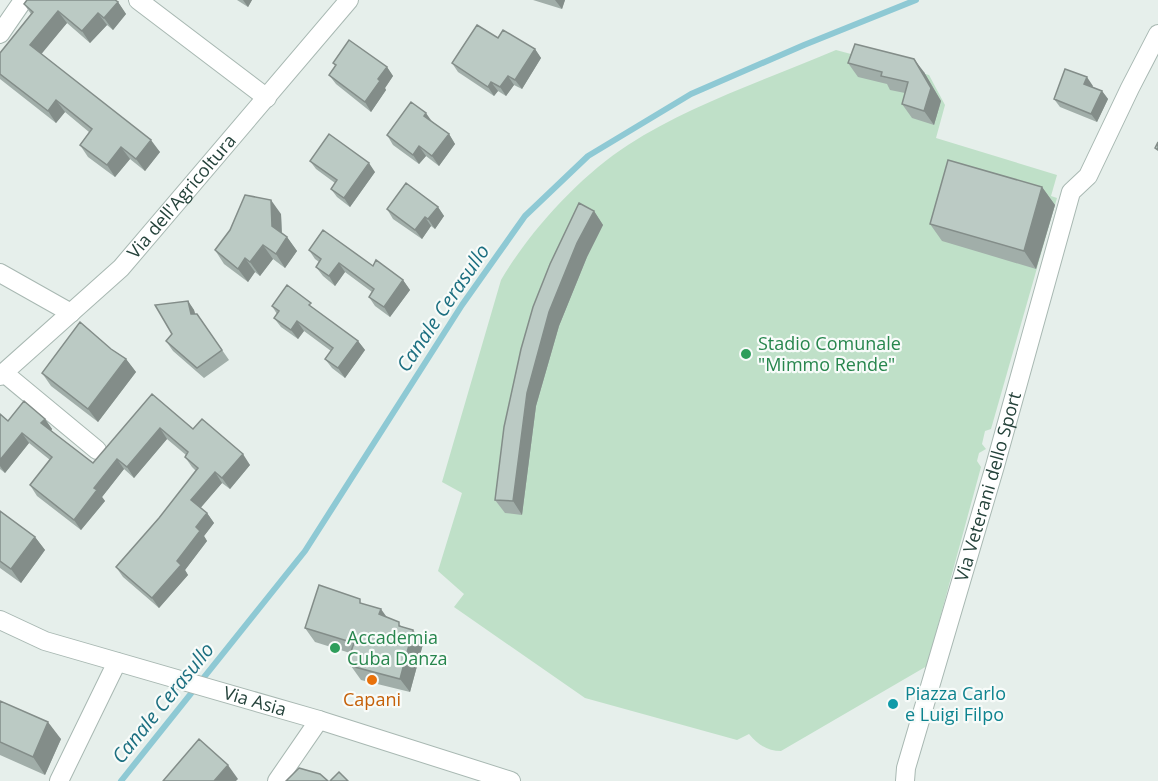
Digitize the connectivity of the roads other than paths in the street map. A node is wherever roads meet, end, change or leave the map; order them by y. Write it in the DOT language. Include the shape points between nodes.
graph roads {
  1 [pos="138,0"];
  2 [pos="349,0"];
  3 [pos="22,2"];
  4 [pos="0,34"];
  5 [pos="1158,34"];
  6 [pos="267,98"];
  7 [pos="0,273"];
  8 [pos="71,313"];
  9 [pos="2,374"];
  10 [pos="98,450"];
  11 [pos="0,620"];
  12 [pos="117,662"];
  13 [pos="319,720"];
  14 [pos="59,781"];
  15 [pos="277,781"];
  16 [pos="511,781"];
  17 [pos="905,781"];
  1 -- 6 [label="street"];
  2 -- 6 [label="street, Via dell'Agricoltura"];
  3 -- 4 [label="street"];
  5 -- 17 [label="street, Via Veterani dello Sport" via="1088,176 1071,192"];
  6 -- 8 [label="street, Via dell'Agricoltura" via="121,268"];
  7 -- 8 [label="street"];
  8 -- 9 [label="street, Via dell'Agricoltura"];
  9 -- 10 [label="street"];
  11 -- 12 [label="street, Via Asia" via="45,641"];
  12 -- 13 [label="street, Via Asia"];
  12 -- 14 [label="street"];
  13 -- 15 [label="street"];
  13 -- 16 [label="street, Via Asia"];
}
